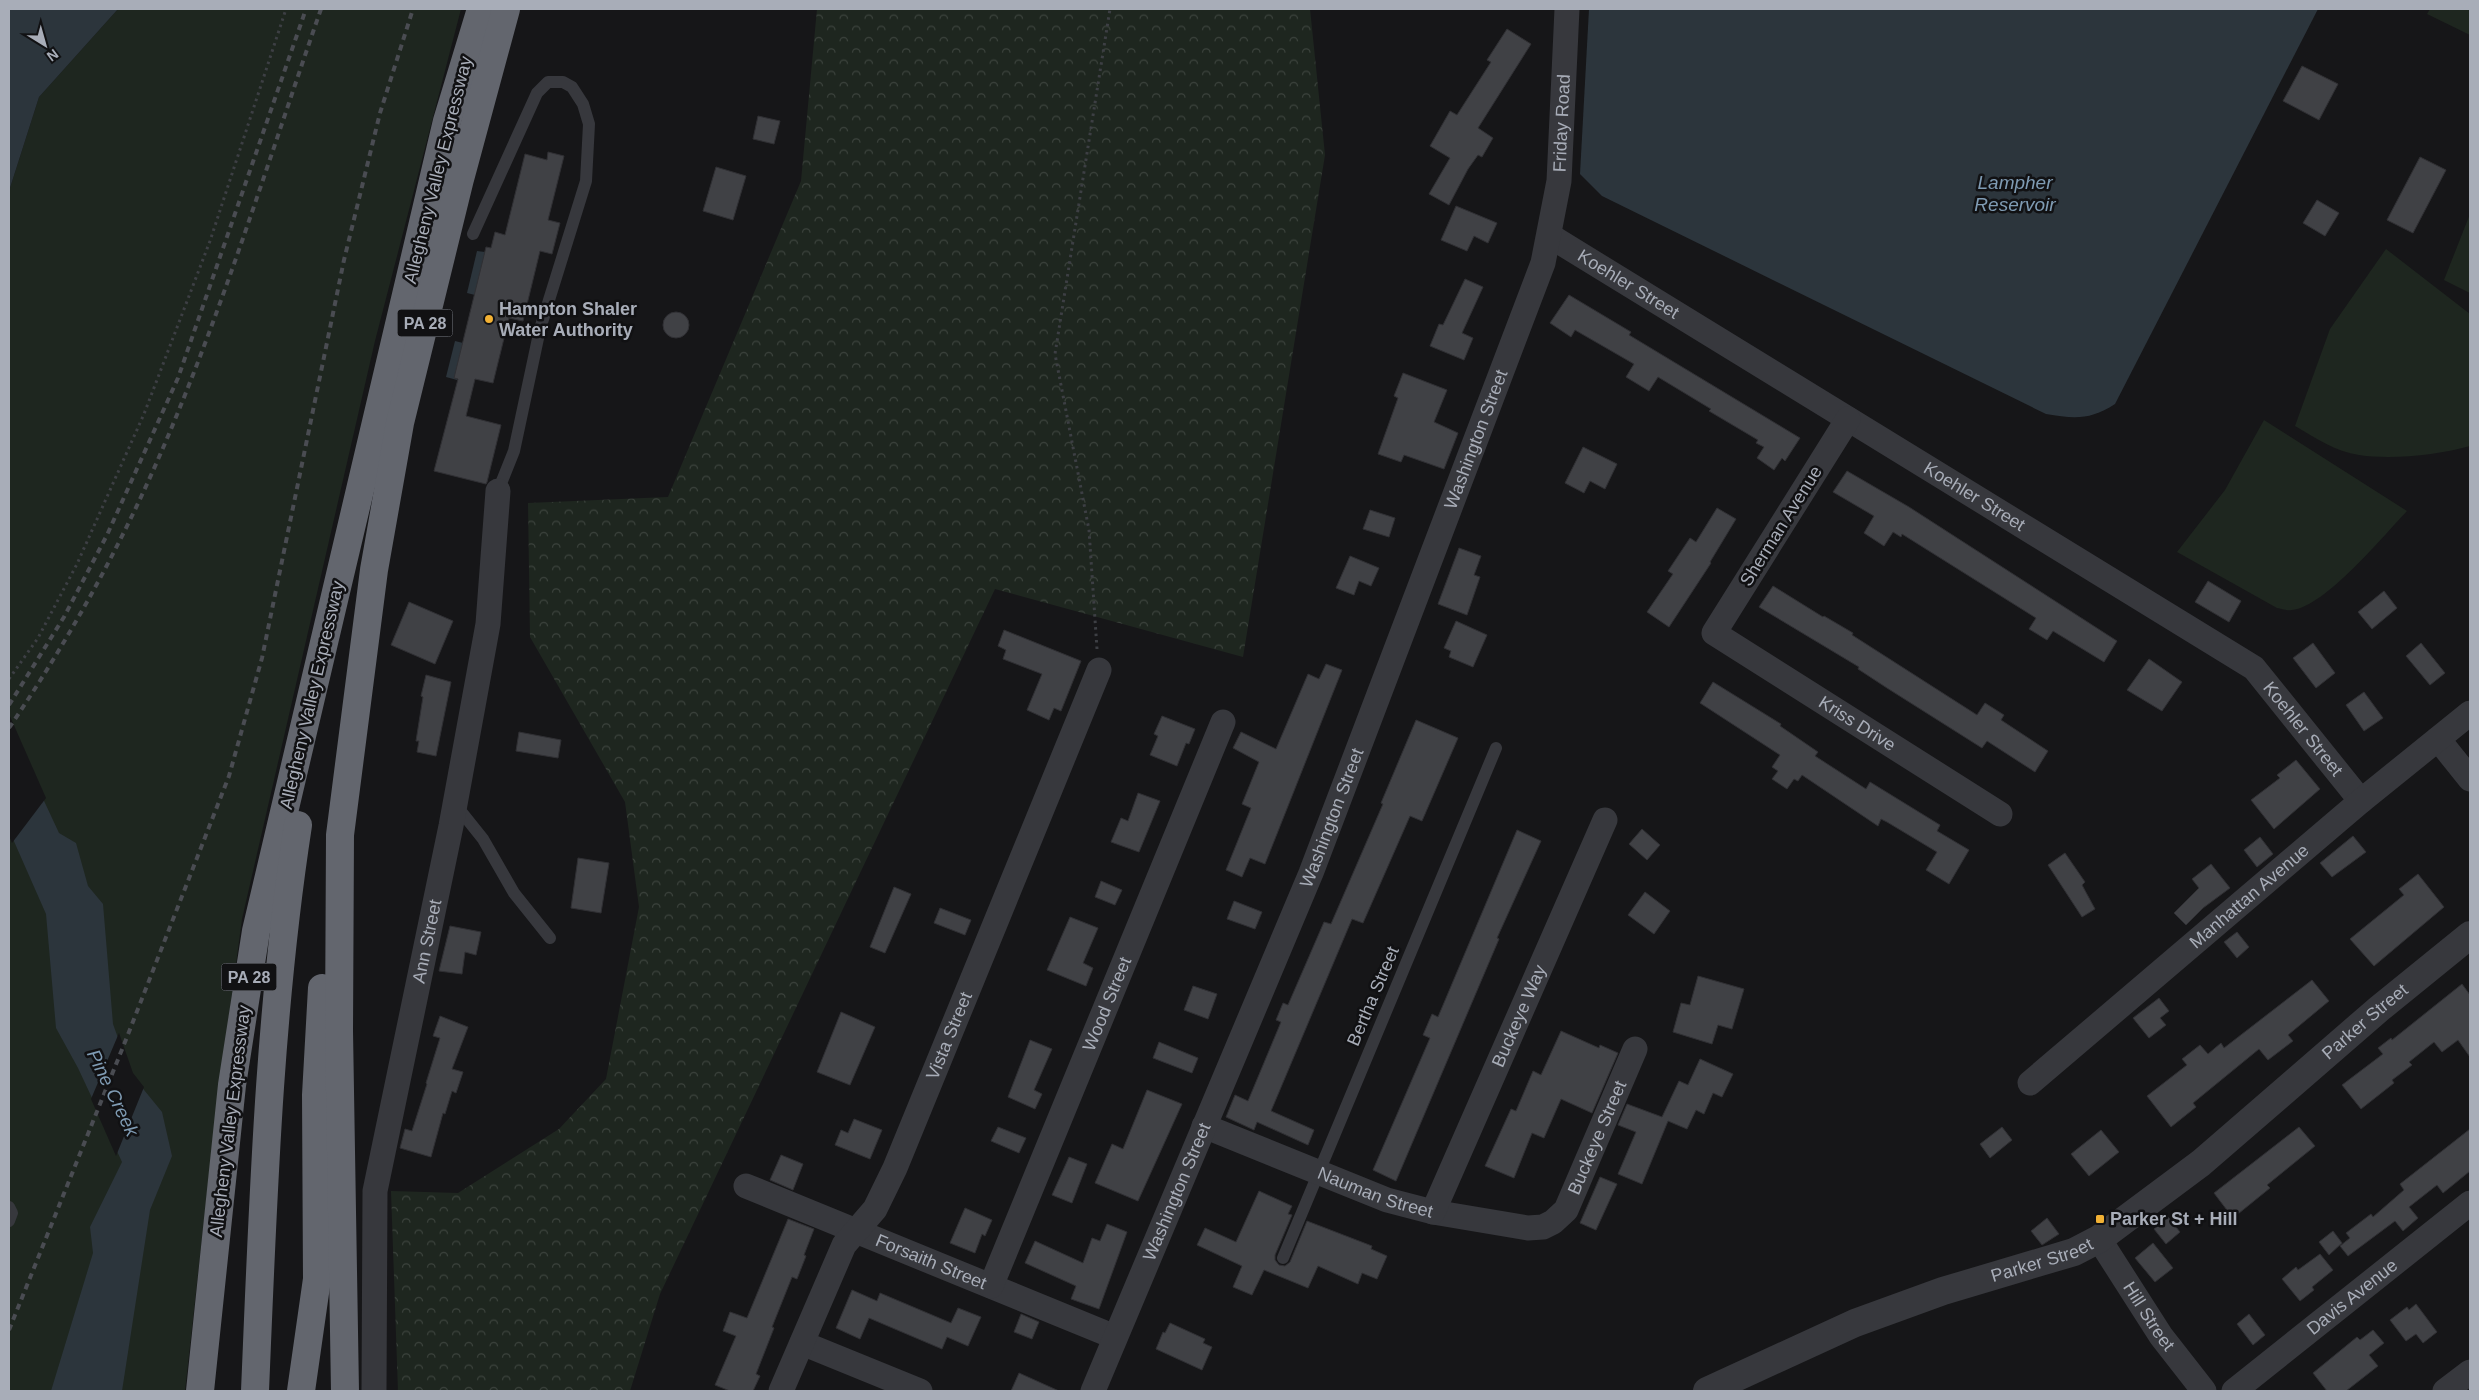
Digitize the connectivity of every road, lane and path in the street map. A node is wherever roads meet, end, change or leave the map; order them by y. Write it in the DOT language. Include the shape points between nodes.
graph roads {
  1 [pos="286,9"];
  2 [pos="481,9"];
  3 [pos="506,9"];
  4 [pos="1110,9"];
  5 [pos="1567,9"];
  6 [pos="474,234"];
  7 [pos="1550,236"];
  8 [pos="1848,419"];
  9 [pos="498,491"];
  10 [pos="341,570"];
  11 [pos="1714,633"];
  12 [pos="1099,670"];
  13 [pos="9,679"];
  14 [pos="2470,713"];
  15 [pos="1223,722"];
  16 [pos="2438,738"];
  17 [pos="1496,748"];
  18 [pos="2470,779"];
  19 [pos="2361,801"];
  20 [pos="454,804"];
  21 [pos="2000,814"];
  22 [pos="1605,820"];
  23 [pos="340,835"];
  24 [pos="2470,935"];
  25 [pos="550,938"];
  26 [pos="1635,1049"];
  27 [pos="2030,1083"];
  28 [pos="1204,1126"];
  29 [pos="1319,1172"];
  30 [pos="746,1186"];
  31 [pos="2470,1203"];
  32 [pos="9,1207"];
  33 [pos="1433,1212"];
  34 [pos="9,1221"];
  35 [pos="1553,1222"];
  36 [pos="856,1231"];
  37 [pos="2099,1239"];
  38 [pos="1283,1258"];
  39 [pos="991,1286"];
  40 [pos="1115,1337"];
  41 [pos="802,1343"];
  42 [pos="2470,1372"];
  43 [pos="200,1391"];
  44 [pos="255,1391"];
  45 [pos="301,1391"];
  46 [pos="345,1391"];
  47 [pos="374,1391"];
  48 [pos="781,1391"];
  49 [pos="920,1391"];
  50 [pos="1093,1391"];
  51 [pos="1707,1391"];
  52 [pos="2204,1391"];
  53 [pos="2234,1391"];
  54 [pos="2445,1391"];
  1 -- 13 [label="path" via="210,241 144,414 77,564 38,638"];
  2 -- 10 [label="highway, Allegheny Valley Expressway / PA 28" via="447,121"];
  3 -- 23 [label="highway, Allegheny Valley Expressway / PA 28" via="460,178 400,423 374,570"];
  4 -- 12 [label="path" via="1055,354 1089,530"];
  5 -- 7 [label="street, Friday Road" via="1559,181"];
  6 -- 9 [label="lane" via="537,93 548,82 563,82 572,87 583,104 589,124 586,181 540,329 514,451"];
  7 -- 8 [label="street, Koehler Street"];
  7 -- 28 [label="street, Washington Street" via="1514,341 1359,751"];
  8 -- 11 [label="street, Sherman Avenue"];
  8 -- 19 [label="street, Koehler Street" via="2254,668"];
  9 -- 20 [label="street, Ann Street" via="488,624"];
  10 -- 43 [label="highway, Allegheny Valley Expressway / PA 28" via="256,931 232,1085"];
  10 -- 44 [label="highway" via="293,856 276,1010 265,1157"];
  11 -- 21 [label="street, Kriss Drive"];
  12 -- 36 [label="street, Vista Street" via="895,1168 875,1210"];
  14 -- 16 [label="street, Manhattan Avenue"];
  15 -- 39 [label="street, Wood Street"];
  16 -- 18 [label="street"];
  16 -- 19 [label="street, Manhattan Avenue"];
  17 -- 29 [label="lane, Bertha Street"];
  19 -- 27 [label="street, Manhattan Avenue"];
  20 -- 25 [label="lane" via="483,839 514,893"];
  20 -- 47 [label="street, Ann Street" via="375,1191"];
  22 -- 33 [label="street, Buckeye Way"];
  23 -- 45 [label="highway" via="322,978 317,1076 317,1279"];
  23 -- 46 [label="highway, Allegheny Valley Expressway / PA 28" via="339,1031"];
  24 -- 37 [label="street, Parker Street" via="2200,1163"];
  26 -- 35 [label="street, Buckeye Street" via="1566,1210"];
  28 -- 29 [label="street, Nauman Street"];
  28 -- 40 [label="street, Washington Street"];
  29 -- 33 [label="street, Nauman Street" via="1387,1200"];
  29 -- 38 [label="lane, Bertha Street"];
  30 -- 36 [label="street, Forsaith Street"];
  31 -- 53 [label="street, Davis Avenue"];
  32 -- 34 [label="lane" via="12,1213"];
  33 -- 35 [label="street, Nauman Street" via="1528,1228 1543,1227"];
  36 -- 39 [label="street, Forsaith Street"];
  36 -- 41 [label="street, Vista Street" via="844,1245"];
  37 -- 51 [label="street, Parker Street" via="2074,1252 1943,1291 1855,1323"];
  37 -- 52 [label="street, Hill Street" via="2162,1336"];
  39 -- 40 [label="street, Forsaith Street"];
  40 -- 50 [label="street, Washington Street"];
  41 -- 48 [label="street, Vista Street"];
  41 -- 49 [label="street"];
  42 -- 54 [label="street"];
}
